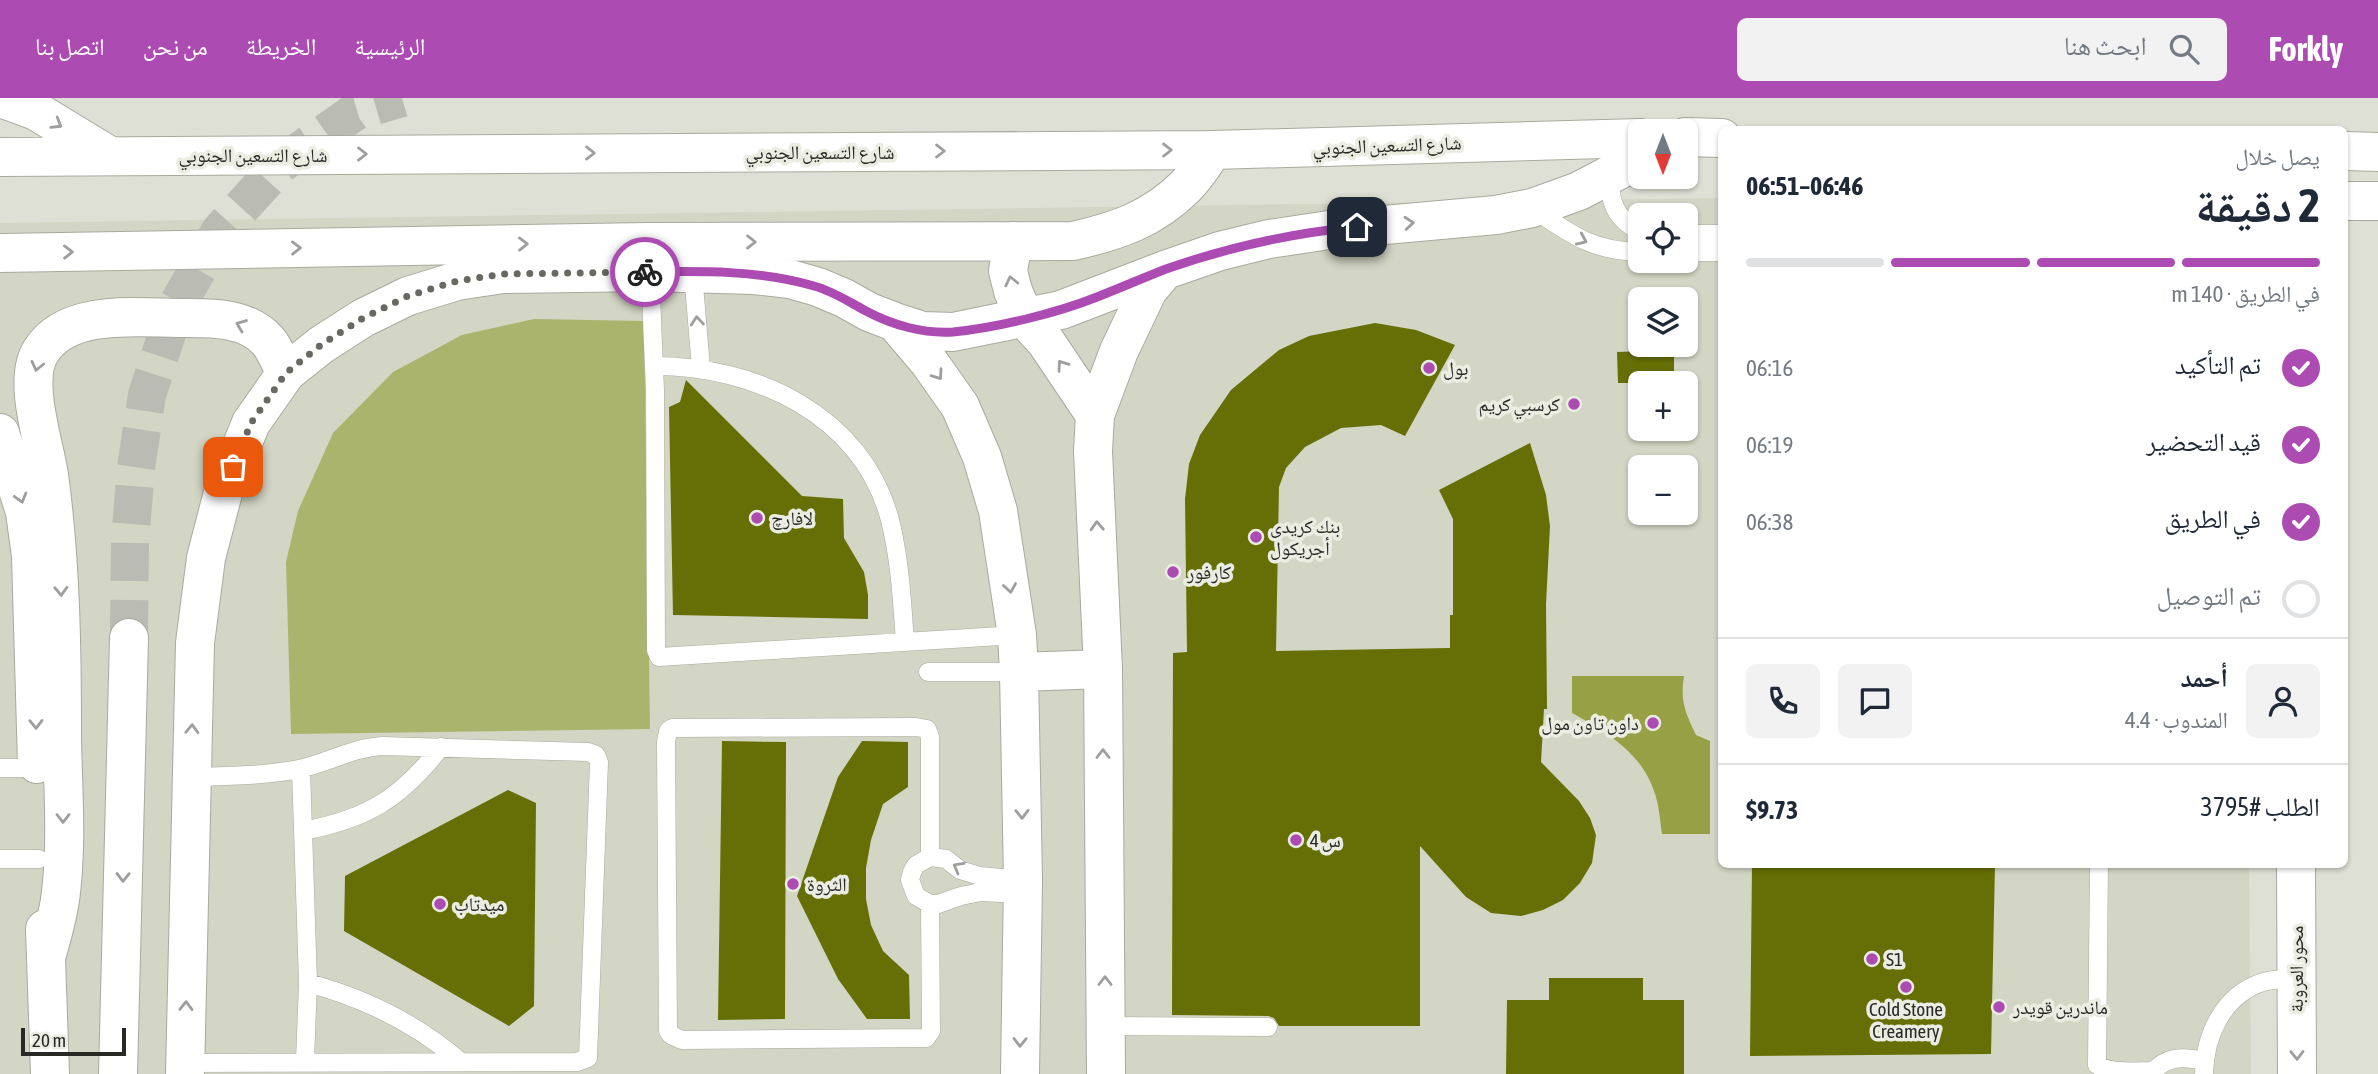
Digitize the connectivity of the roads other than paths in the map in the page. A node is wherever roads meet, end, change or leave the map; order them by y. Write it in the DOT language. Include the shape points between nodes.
graph roads {
  1 [pos="1,98"];
  2 [pos="1628,138"];
  3 [pos="1698,138"];
  4 [pos="1718,138"];
  5 [pos="1213,150"];
  6 [pos="2348,151"];
  7 [pos="2378,152"];
  8 [pos="110,156"];
  9 [pos="0,157"];
  10 [pos="1625,167"];
  11 [pos="2348,201"];
  12 [pos="2378,201"];
  13 [pos="1532,208"];
  14 [pos="1628,223"];
  15 [pos="1698,234"];
  16 [pos="1718,234"];
  17 [pos="1013,241"];
  18 [pos="1628,251"];
  19 [pos="1698,252"];
  20 [pos="1718,252"];
  21 [pos="0,253"];
  22 [pos="649,257"];
  23 [pos="1165,270"];
  24 [pos="693,273"];
  25 [pos="1024,319"];
  26 [pos="895,322"];
  27 [pos="654,366"];
  28 [pos="701,368"];
  29 [pos="286,373"];
  30 [pos="1095,415"];
  31 [pos="0,433"];
  32 [pos="129,638"];
  33 [pos="905,642"];
  34 [pos="1018,654"];
  35 [pos="1103,669"];
  36 [pos="928,672"];
  37 [pos="440,747"];
  38 [pos="18,768"];
  39 [pos="301,769"];
  40 [pos="191,778"];
  41 [pos="303,831"];
  42 [pos="930,857"];
  43 [pos="0,859"];
  44 [pos="39,859"];
  45 [pos="2099,868"];
  46 [pos="2296,868"];
  47 [pos="1023,887"];
  48 [pos="930,904"];
  49 [pos="47,954"];
  50 [pos="2296,978"];
  51 [pos="308,983"];
  52 [pos="1105,1026"];
  53 [pos="1268,1027"];
  54 [pos="305,1061"];
  55 [pos="461,1062"];
  56 [pos="185,1068"];
  57 [pos="2204,1068"];
  58 [pos="2152,1073"];
  59 [pos="50,1074"];
  60 [pos="118,1074"];
  61 [pos="1020,1074"];
  62 [pos="1106,1074"];
  63 [pos="2298,1074"];
  1 -- 8 [label="main road, one-way" via="36,111"];
  2 -- 5 [label="main road, شارع التسعين الجنوبي"];
  3 -- 4 [label="main road"];
  8 -- 5 [label="main road, شارع التسعين الجنوبي, one-way"];
  5 -- 17 [label="main road" via="1187,185 1154,212 1116,231 1073,241"];
  6 -- 7 [label="main road"];
  8 -- 9 [label="main road, شارع التسعين الجنوبي"];
  10 -- 13 [label="main road"];
  10 -- 14 [label="lane" via="1611,198"];
  11 -- 12 [label="main road"];
  13 -- 18 [label="lane, one-way" via="1583,242"];
  23 -- 13 [label="main road, one-way" via="1269,239"];
  15 -- 16 [label="lane"];
  22 -- 17 [label="main road, one-way"];
  25 -- 17 [label="main road, one-way" via="1008,271"];
  19 -- 20 [label="lane"];
  21 -- 22 [label="main road, one-way"];
  22 -- 24 [label="main road"];
  22 -- 27 [label="lane"];
  22 -- 29 [label="main road" via="457,281 408,296 363,318"];
  23 -- 25 [label="main road" via="1073,306"];
  23 -- 30 [label="main road" via="1148,289 1132,320"];
  24 -- 26 [label="main road" via="790,279"];
  28 -- 24 [label="lane, one-way"];
  25 -- 26 [label="main road" via="953,332 923,331"];
  30 -- 25 [label="main road, one-way" via="1046,342"];
  26 -- 34 [label="main road, one-way" via="960,406 982,457 998,511"];
  27 -- 28 [label="lane"];
  27 -- 33 [label="lane" via="659,657"];
  28 -- 33 [label="lane" via="760,384 811,408 849,442 878,487 890,519"];
  40 -- 29 [label="main road, one-way" via="195,643 206,558 224,489 251,423"];
  29 -- 49 [label="main road, one-way" via="267,340 246,325 218,318 108,318 80,323 58,332 40,352 34,371 35,400 56,522 62,630 63,861 58,915"];
  35 -- 30 [label="main road, one-way"];
  31 -- 38 [label="main road, one-way" via="25,512 31,556"];
  32 -- 60 [label="main road, one-way"];
  33 -- 34 [label="lane"];
  34 -- 35 [label="main road"];
  34 -- 36 [label="lane"];
  34 -- 47 [label="main road, one-way"];
  52 -- 35 [label="main road, one-way"];
  37 -- 39 [label="lane" via="369,747"];
  37 -- 41 [label="lane" via="395,796 336,825"];
  37 -- 55 [label="lane" via="588,752 599,762 588,1058 578,1062"];
  38 -- 44 [label="main road"];
  39 -- 40 [label="lane"];
  39 -- 41 [label="lane"];
  56 -- 40 [label="main road, one-way"];
  41 -- 51 [label="lane"];
  47 -- 42 [label="lane, one-way"];
  42 -- 48 [label="lane" via="916,865 911,880 916,896"];
  42 -- 48 [label="lane" via="927,729 672,728 666,742 668,1031 682,1040 926,1038 931,1031"];
  43 -- 44 [label="lane"];
  44 -- 49 [label="main road"];
  45 -- 58 [label="lane" via="2097,1065 2115,1072"];
  46 -- 50 [label="main road, محور العروبة"];
  47 -- 48 [label="lane"];
  47 -- 61 [label="main road, one-way"];
  49 -- 59 [label="main road"];
  50 -- 57 [label="lane" via="2264,982 2229,1004 2208,1040"];
  50 -- 63 [label="main road, محور العروبة, one-way"];
  51 -- 54 [label="lane"];
  51 -- 55 [label="lane" via="342,992 394,1016"];
  52 -- 53 [label="lane"];
  52 -- 62 [label="main road"];
  54 -- 55 [label="lane"];
  54 -- 56 [label="lane"];
  57 -- 58 [label="lane" via="2188,1057 2175,1058 2162,1062"];
}
